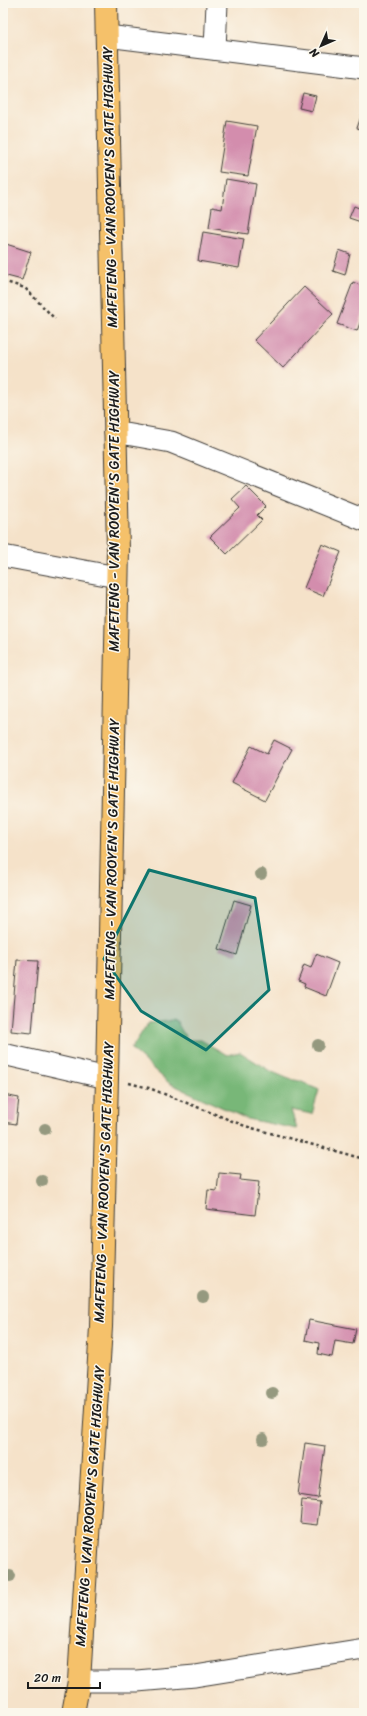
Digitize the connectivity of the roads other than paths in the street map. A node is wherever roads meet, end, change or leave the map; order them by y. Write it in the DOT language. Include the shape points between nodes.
graph roads {
  1 [pos="106,3"];
  2 [pos="217,3"];
  3 [pos="107,36"];
  4 [pos="214,49"];
  5 [pos="364,68"];
  6 [pos="115,432"];
  7 [pos="364,520"];
  8 [pos="3,556"];
  9 [pos="117,577"];
  10 [pos="3,1054"];
  11 [pos="107,1078"];
  12 [pos="364,1649"];
  13 [pos="79,1681"];
  14 [pos="73,1713"];
  1 -- 3 [label="main road, MAFETENG - VAN ROOYEN'S GATE HIGHWAY"];
  2 -- 4 [label="street"];
  3 -- 4 [label="street"];
  3 -- 6 [label="main road, MAFETENG - VAN ROOYEN'S GATE HIGHWAY"];
  4 -- 5 [label="street"];
  6 -- 7 [label="street" via="171,442"];
  6 -- 9 [label="main road, MAFETENG - VAN ROOYEN'S GATE HIGHWAY"];
  8 -- 9 [label="street"];
  9 -- 11 [label="main road, MAFETENG - VAN ROOYEN'S GATE HIGHWAY"];
  10 -- 11 [label="street"];
  11 -- 13 [label="main road, MAFETENG - VAN ROOYEN'S GATE HIGHWAY" via="101,1327"];
  12 -- 13 [label="street" via="195,1676 137,1681"];
  13 -- 14 [label="main road, MAFETENG - VAN ROOYEN'S GATE HIGHWAY"];
}
